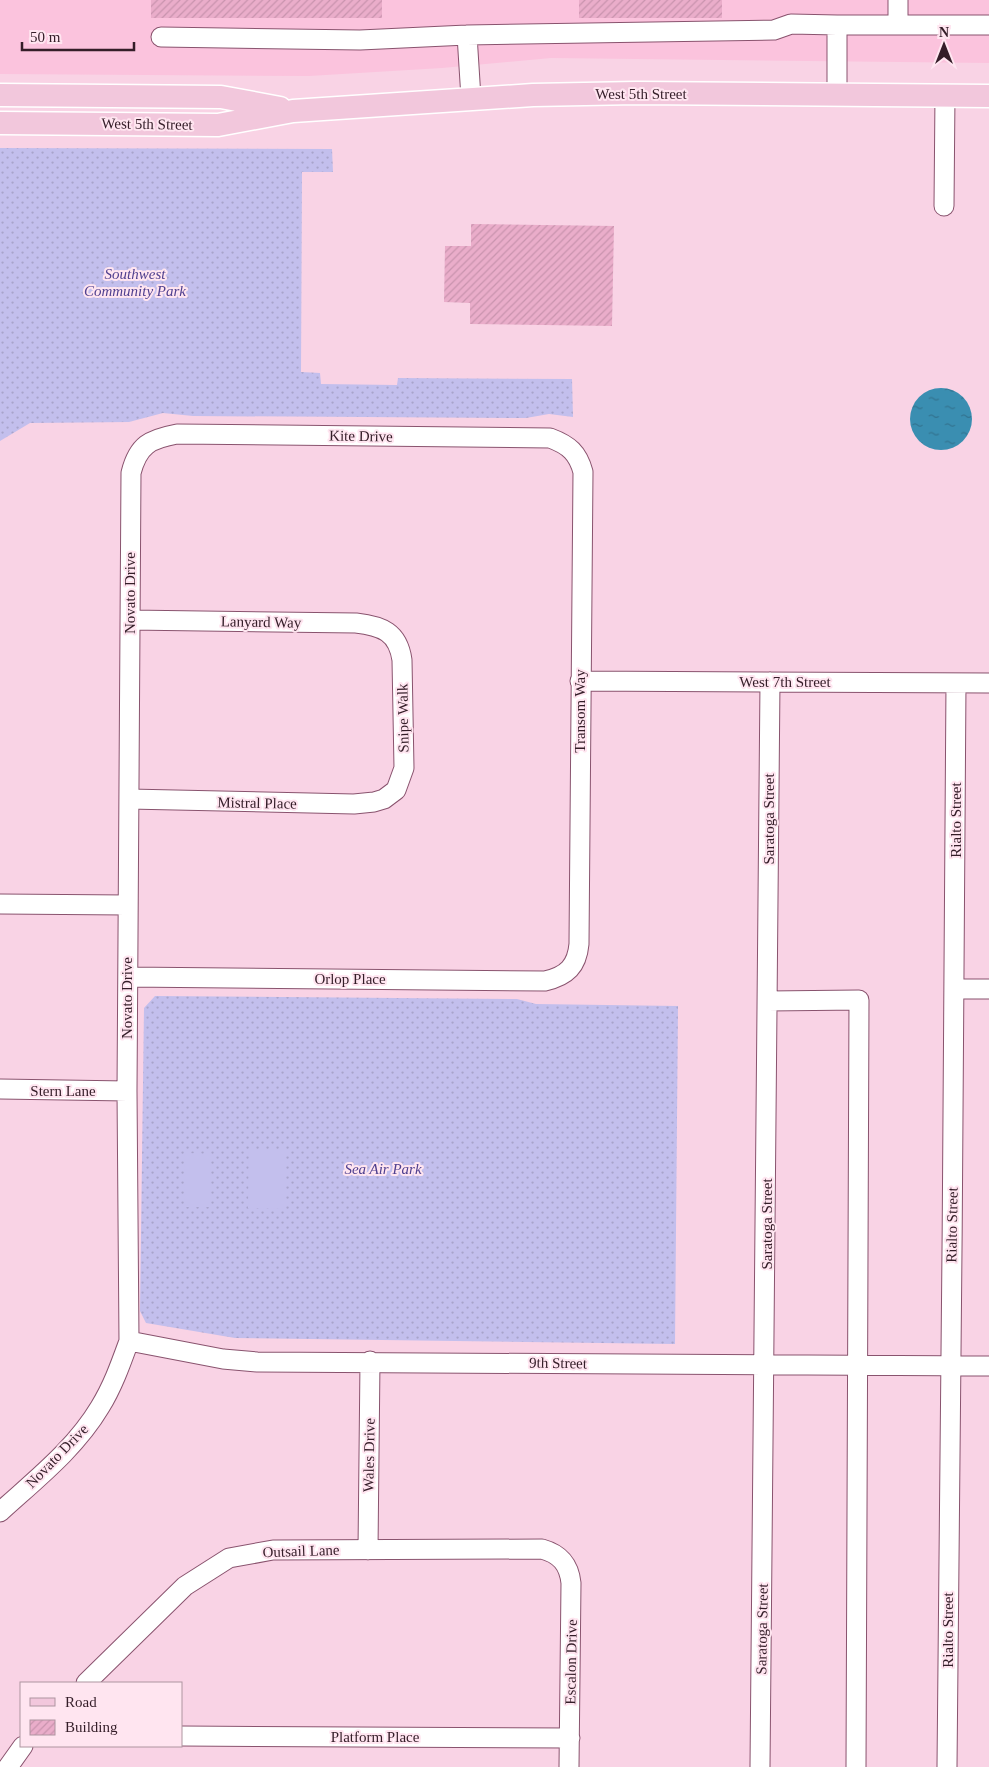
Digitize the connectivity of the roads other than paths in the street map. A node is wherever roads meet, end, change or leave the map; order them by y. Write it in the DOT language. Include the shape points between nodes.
graph roads {
  1 [pos="898,0"];
  2 [pos="837,25"];
  3 [pos="898,25"];
  4 [pos="989,25"];
  5 [pos="467,35"];
  6 [pos="161,37"];
  7 [pos="0,95"];
  8 [pos="837,95"];
  9 [pos="945,95"];
  10 [pos="989,96"];
  11 [pos="471,98"];
  12 [pos="293,110"];
  13 [pos="0,123"];
  14 [pos="944,206"];
  15 [pos="148,443"];
  16 [pos="573,450"];
  17 [pos="130,620"];
  18 [pos="390,632"];
  19 [pos="580,681"];
  20 [pos="770,682"];
  21 [pos="956,683"];
  22 [pos="989,683"];
  23 [pos="129,799"];
  24 [pos="384,799"];
  25 [pos="0,904"];
  26 [pos="127,905"];
  27 [pos="569,971"];
  28 [pos="128,977"];
  29 [pos="989,989"];
  30 [pos="956,990"];
  31 [pos="768,1001"];
  32 [pos="0,1090"];
  33 [pos="126,1091"];
  34 [pos="129,1341"];
  35 [pos="370,1361"];
  36 [pos="766,1365"];
  37 [pos="858,1365"];
  38 [pos="950,1366"];
  39 [pos="989,1366"];
  40 [pos="0,1512"];
  41 [pos="368,1550"];
  42 [pos="563,1559"];
  43 [pos="87,1682"];
  44 [pos="182,1736"];
  45 [pos="570,1738"];
  46 [pos="22,1747"];
  47 [pos="8,1767"];
  48 [pos="569,1767"];
  49 [pos="760,1767"];
  50 [pos="856,1767"];
  51 [pos="947,1767"];
  1 -- 3 [label="street"];
  2 -- 3 [label="street"];
  2 -- 5 [label="street" via="791,24 774,30"];
  2 -- 8 [label="street"];
  3 -- 4 [label="street"];
  5 -- 6 [label="street" via="360,40"];
  5 -- 11 [label="street"];
  7 -- 12 [label="main road, West 5th Street" via="221,97"];
  8 -- 9 [label="main road, West 5th Street"];
  8 -- 11 [label="main road, West 5th Street" via="636,93"];
  9 -- 10 [label="main road, West 5th Street"];
  9 -- 14 [label="street"];
  11 -- 12 [label="main road, West 5th Street"];
  12 -- 13 [label="main road, West 5th Street" via="218,125"];
  15 -- 16 [label="street, Kite Drive" via="177,434 550,438"];
  15 -- 17 [label="street, Novato Drive" via="134,458 131,473"];
  16 -- 19 [label="street, Transom Way" via="582,472"];
  17 -- 18 [label="street, Lanyard Way" via="356,623"];
  17 -- 23 [label="street, Novato Drive"];
  18 -- 24 [label="street, Snipe Walk" via="400,648 402,660 404,768 396,790"];
  19 -- 20 [label="street, West 7th Street"];
  19 -- 27 [label="street, Transom Way" via="580,944 578,958"];
  20 -- 21 [label="street, West 7th Street"];
  20 -- 31 [label="street, Saratoga Street"];
  21 -- 22 [label="street, West 7th Street"];
  21 -- 30 [label="street, Rialto Street"];
  23 -- 24 [label="street, Mistral Place" via="354,804"];
  23 -- 26 [label="street, Novato Drive"];
  25 -- 26 [label="street"];
  26 -- 28 [label="street, Novato Drive"];
  27 -- 28 [label="street, Orlop Place" via="559,978 545,981"];
  28 -- 33 [label="street, Novato Drive"];
  29 -- 30 [label="street"];
  30 -- 38 [label="street, Rialto Street"];
  31 -- 36 [label="street, Saratoga Street"];
  31 -- 37 [label="street" via="859,1000"];
  32 -- 33 [label="street, Stern Lane"];
  33 -- 34 [label="street, Novato Drive"];
  34 -- 35 [label="street, 9th Street" via="223,1359 257,1362"];
  34 -- 40 [label="street, Novato Drive" via="114,1380 83,1432"];
  35 -- 36 [label="street, 9th Street"];
  35 -- 41 [label="street, Wales Drive"];
  36 -- 37 [label="street, 9th Street"];
  36 -- 49 [label="street, Saratoga Street"];
  37 -- 38 [label="street, 9th Street"];
  37 -- 50 [label="street"];
  38 -- 39 [label="street, 9th Street"];
  38 -- 51 [label="street, Rialto Street"];
  41 -- 42 [label="street, Outsail Lane" via="542,1548"];
  41 -- 43 [label="street, Outsail Lane" via="273,1550 229,1558 185,1586"];
  42 -- 45 [label="street, Escalon Drive" via="570,1572 571,1583"];
  44 -- 45 [label="street, Platform Place"];
  45 -- 48 [label="street, Escalon Drive"];
  46 -- 47 [label="street"];
}
